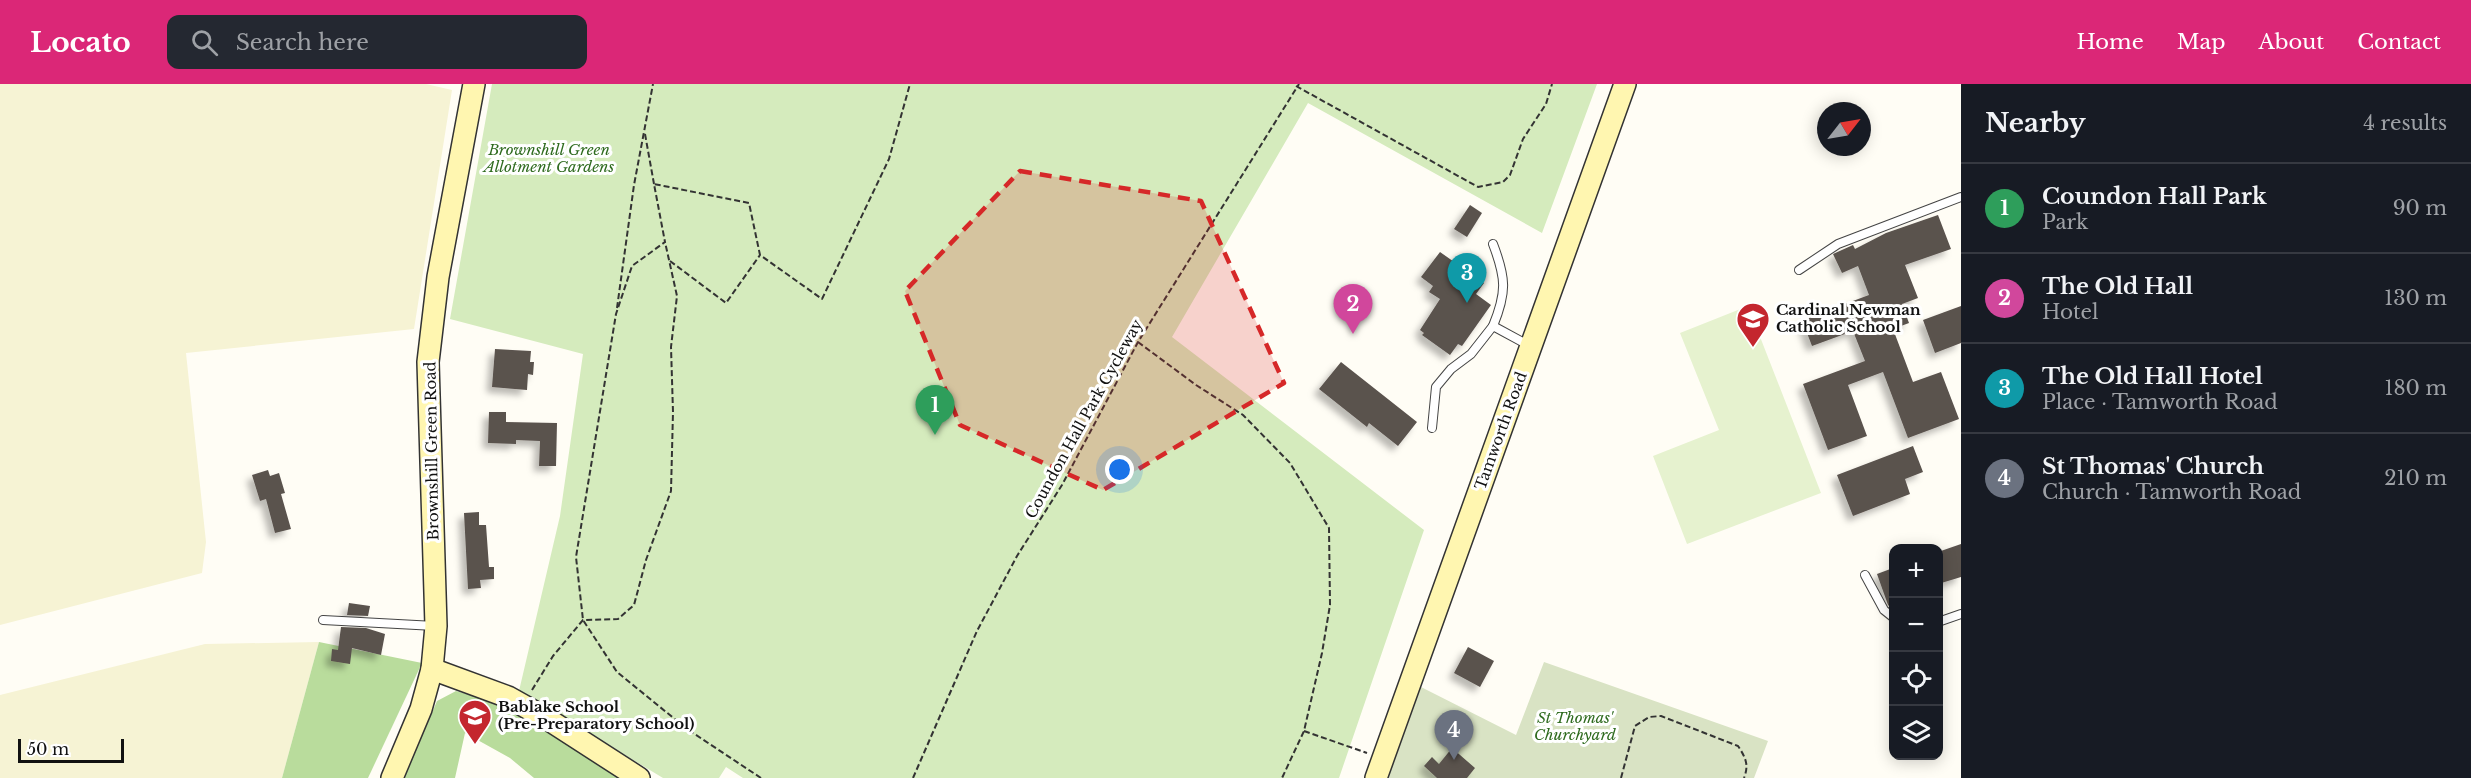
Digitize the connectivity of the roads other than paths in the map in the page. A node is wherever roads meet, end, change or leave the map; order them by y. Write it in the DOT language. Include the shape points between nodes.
graph roads {
  1 [pos="474,84"];
  2 [pos="1625,84"];
  3 [pos="1961,197"];
  4 [pos="1493,244"];
  5 [pos="1799,270"];
  6 [pos="1493,326"];
  7 [pos="1531,346"];
  8 [pos="1432,428"];
  9 [pos="1865,575"];
  10 [pos="1889,614"];
  11 [pos="1961,614"];
  12 [pos="323,620"];
  13 [pos="1943,620"];
  14 [pos="436,626"];
  15 [pos="432,669"];
  16 [pos="392,778"];
  17 [pos="639,778"];
  18 [pos="1376,778"];
  1 -- 14 [label="street, Brownshill Green Road" via="438,277 428,362"];
  2 -- 7 [label="street, Tamworth Road"];
  3 -- 5 [label="lane" via="1838,244"];
  4 -- 6 [label="lane" via="1504,285"];
  6 -- 7 [label="lane"];
  6 -- 8 [label="lane" via="1478,347 1436,387"];
  7 -- 18 [label="street, Tamworth Road"];
  9 -- 10 [label="lane"];
  11 -- 13 [label="lane"];
  12 -- 14 [label="lane"];
  14 -- 15 [label="street, Brownshill Green Road"];
  15 -- 16 [label="street, Brownshill Green Road" via="421,709"];
  15 -- 17 [label="street" via="508,697"];
}
